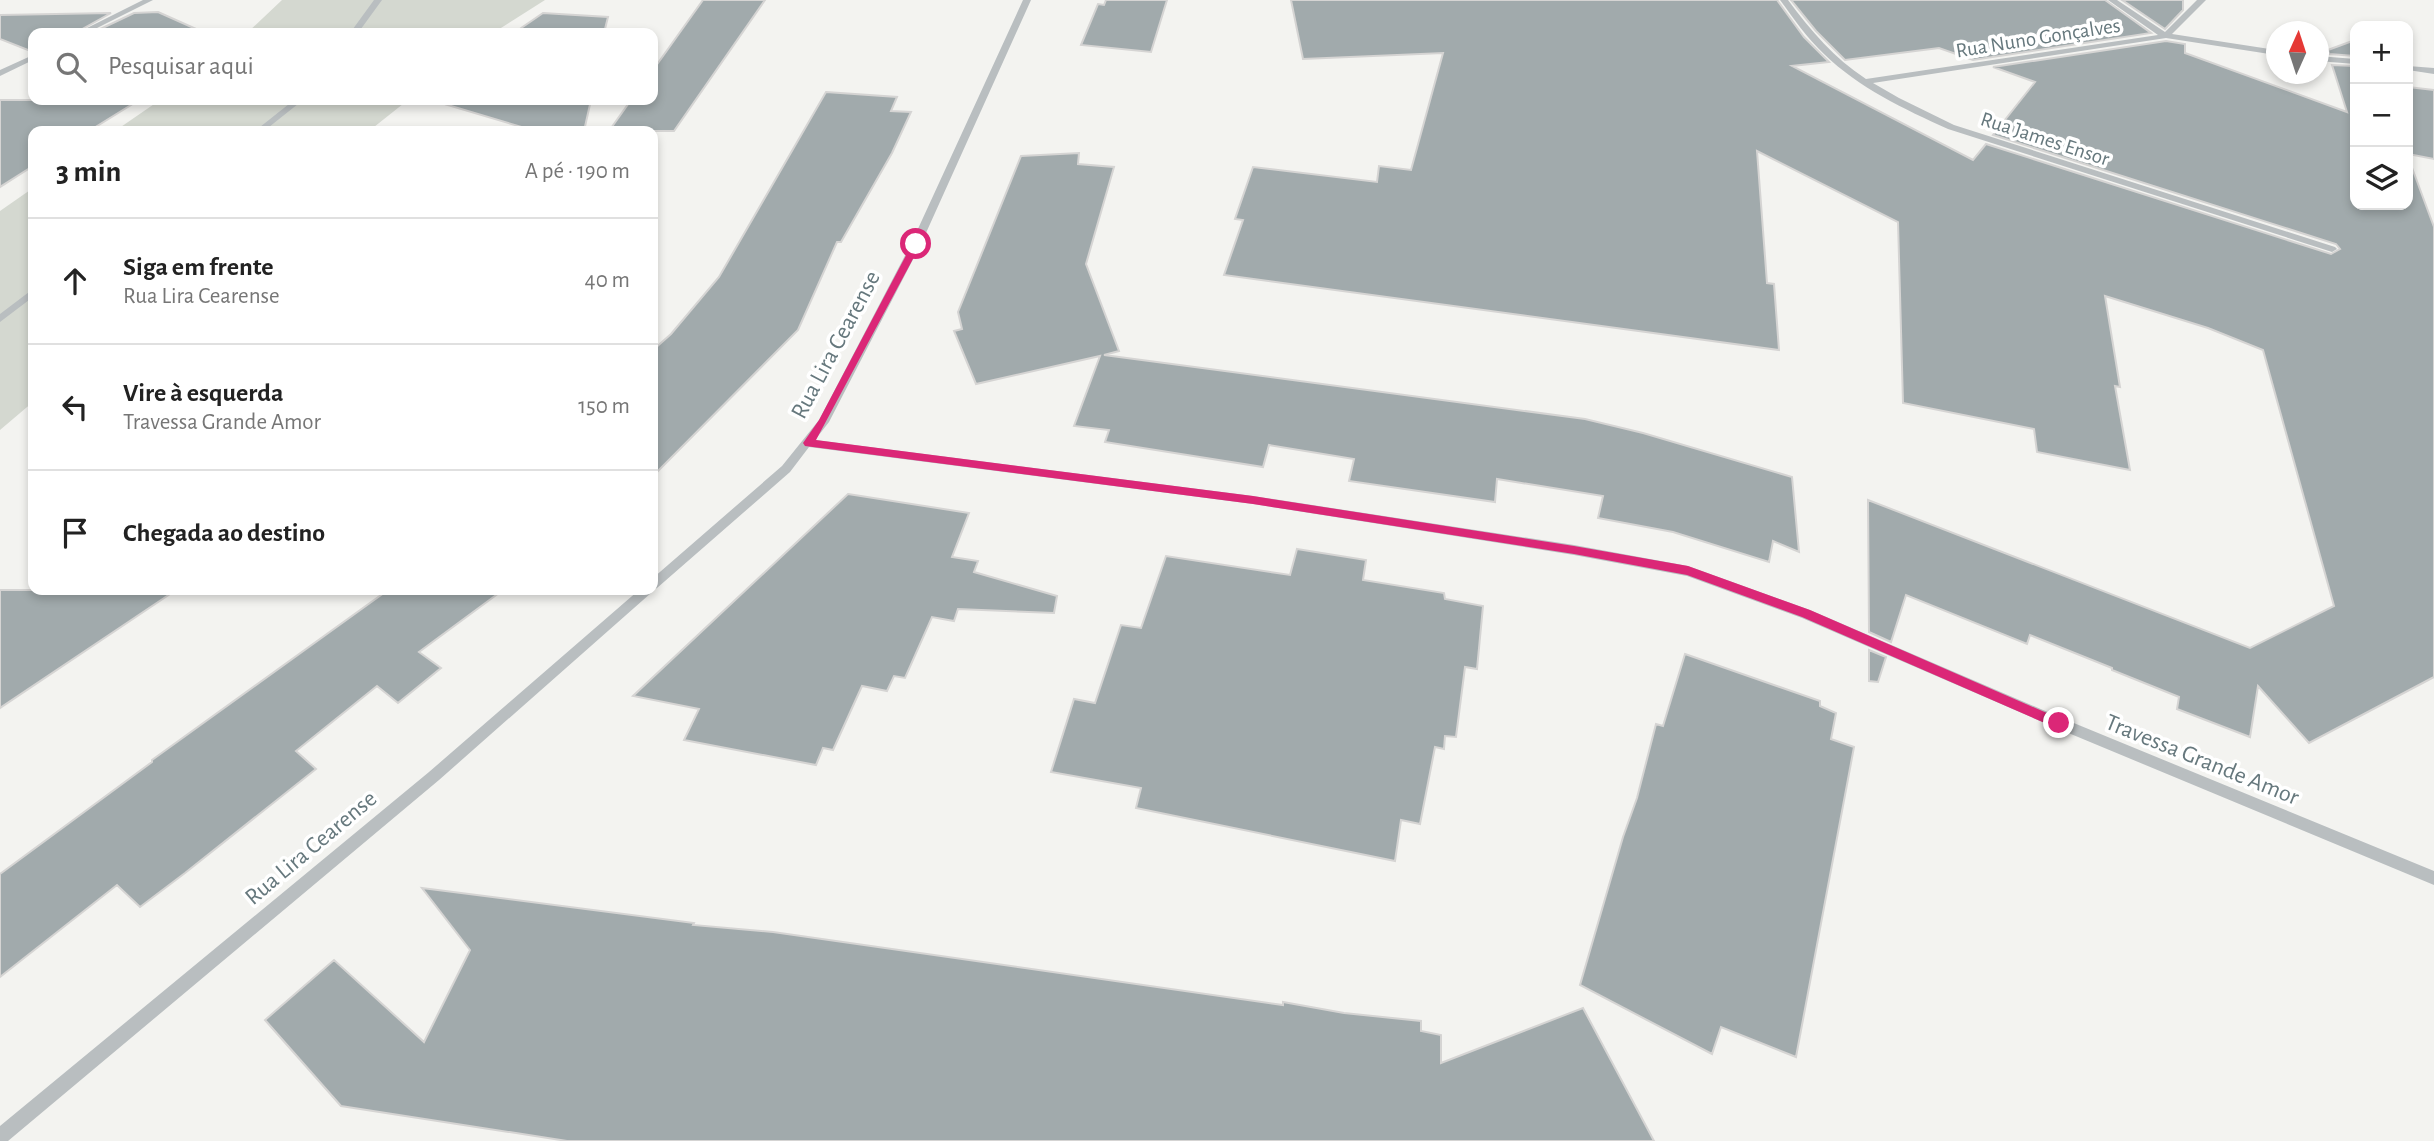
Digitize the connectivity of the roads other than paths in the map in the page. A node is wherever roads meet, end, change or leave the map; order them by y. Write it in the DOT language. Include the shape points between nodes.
graph roads {
  1 [pos="149,0"];
  2 [pos="377,0"];
  3 [pos="1027,0"];
  4 [pos="1784,0"];
  5 [pos="2112,0"];
  6 [pos="2202,0"];
  7 [pos="91,28"];
  8 [pos="357,28"];
  9 [pos="2166,36"];
  10 [pos="2266,51"];
  11 [pos="28,59"];
  12 [pos="2329,59"];
  13 [pos="2350,61"];
  14 [pos="2413,69"];
  15 [pos="2434,71"];
  16 [pos="0,73"];
  17 [pos="1865,82"];
  18 [pos="293,105"];
  19 [pos="265,126"];
  20 [pos="2332,249"];
  21 [pos="28,296"];
  22 [pos="0,319"];
  23 [pos="809,443"];
  24 [pos="658,581"];
  25 [pos="641,595"];
  26 [pos="2434,878"];
  27 [pos="0,1137"];
  1 -- 7 [label="street"];
  2 -- 8 [label="lane"];
  3 -- 23 [label="street, Rua Lira Cearense" via="916,244"];
  4 -- 17 [label="street, Rua James Ensor" via="1815,40"];
  5 -- 9 [label="street"];
  6 -- 9 [label="street"];
  9 -- 10 [label="street"];
  9 -- 17 [label="street, Rua Nuno Gonçalves"];
  11 -- 16 [label="street"];
  12 -- 13 [label="street"];
  14 -- 15 [label="street"];
  17 -- 20 [label="street, Rua James Ensor" via="1951,127"];
  18 -- 19 [label="street"];
  21 -- 22 [label="street"];
  23 -- 24 [label="street, Rua Lira Cearense" via="786,469"];
  23 -- 26 [label="street, Travessa Grande Amor" via="1253,500 1688,571 1806,614"];
  25 -- 27 [label="street, Rua Lira Cearense" via="423,785"];
}
